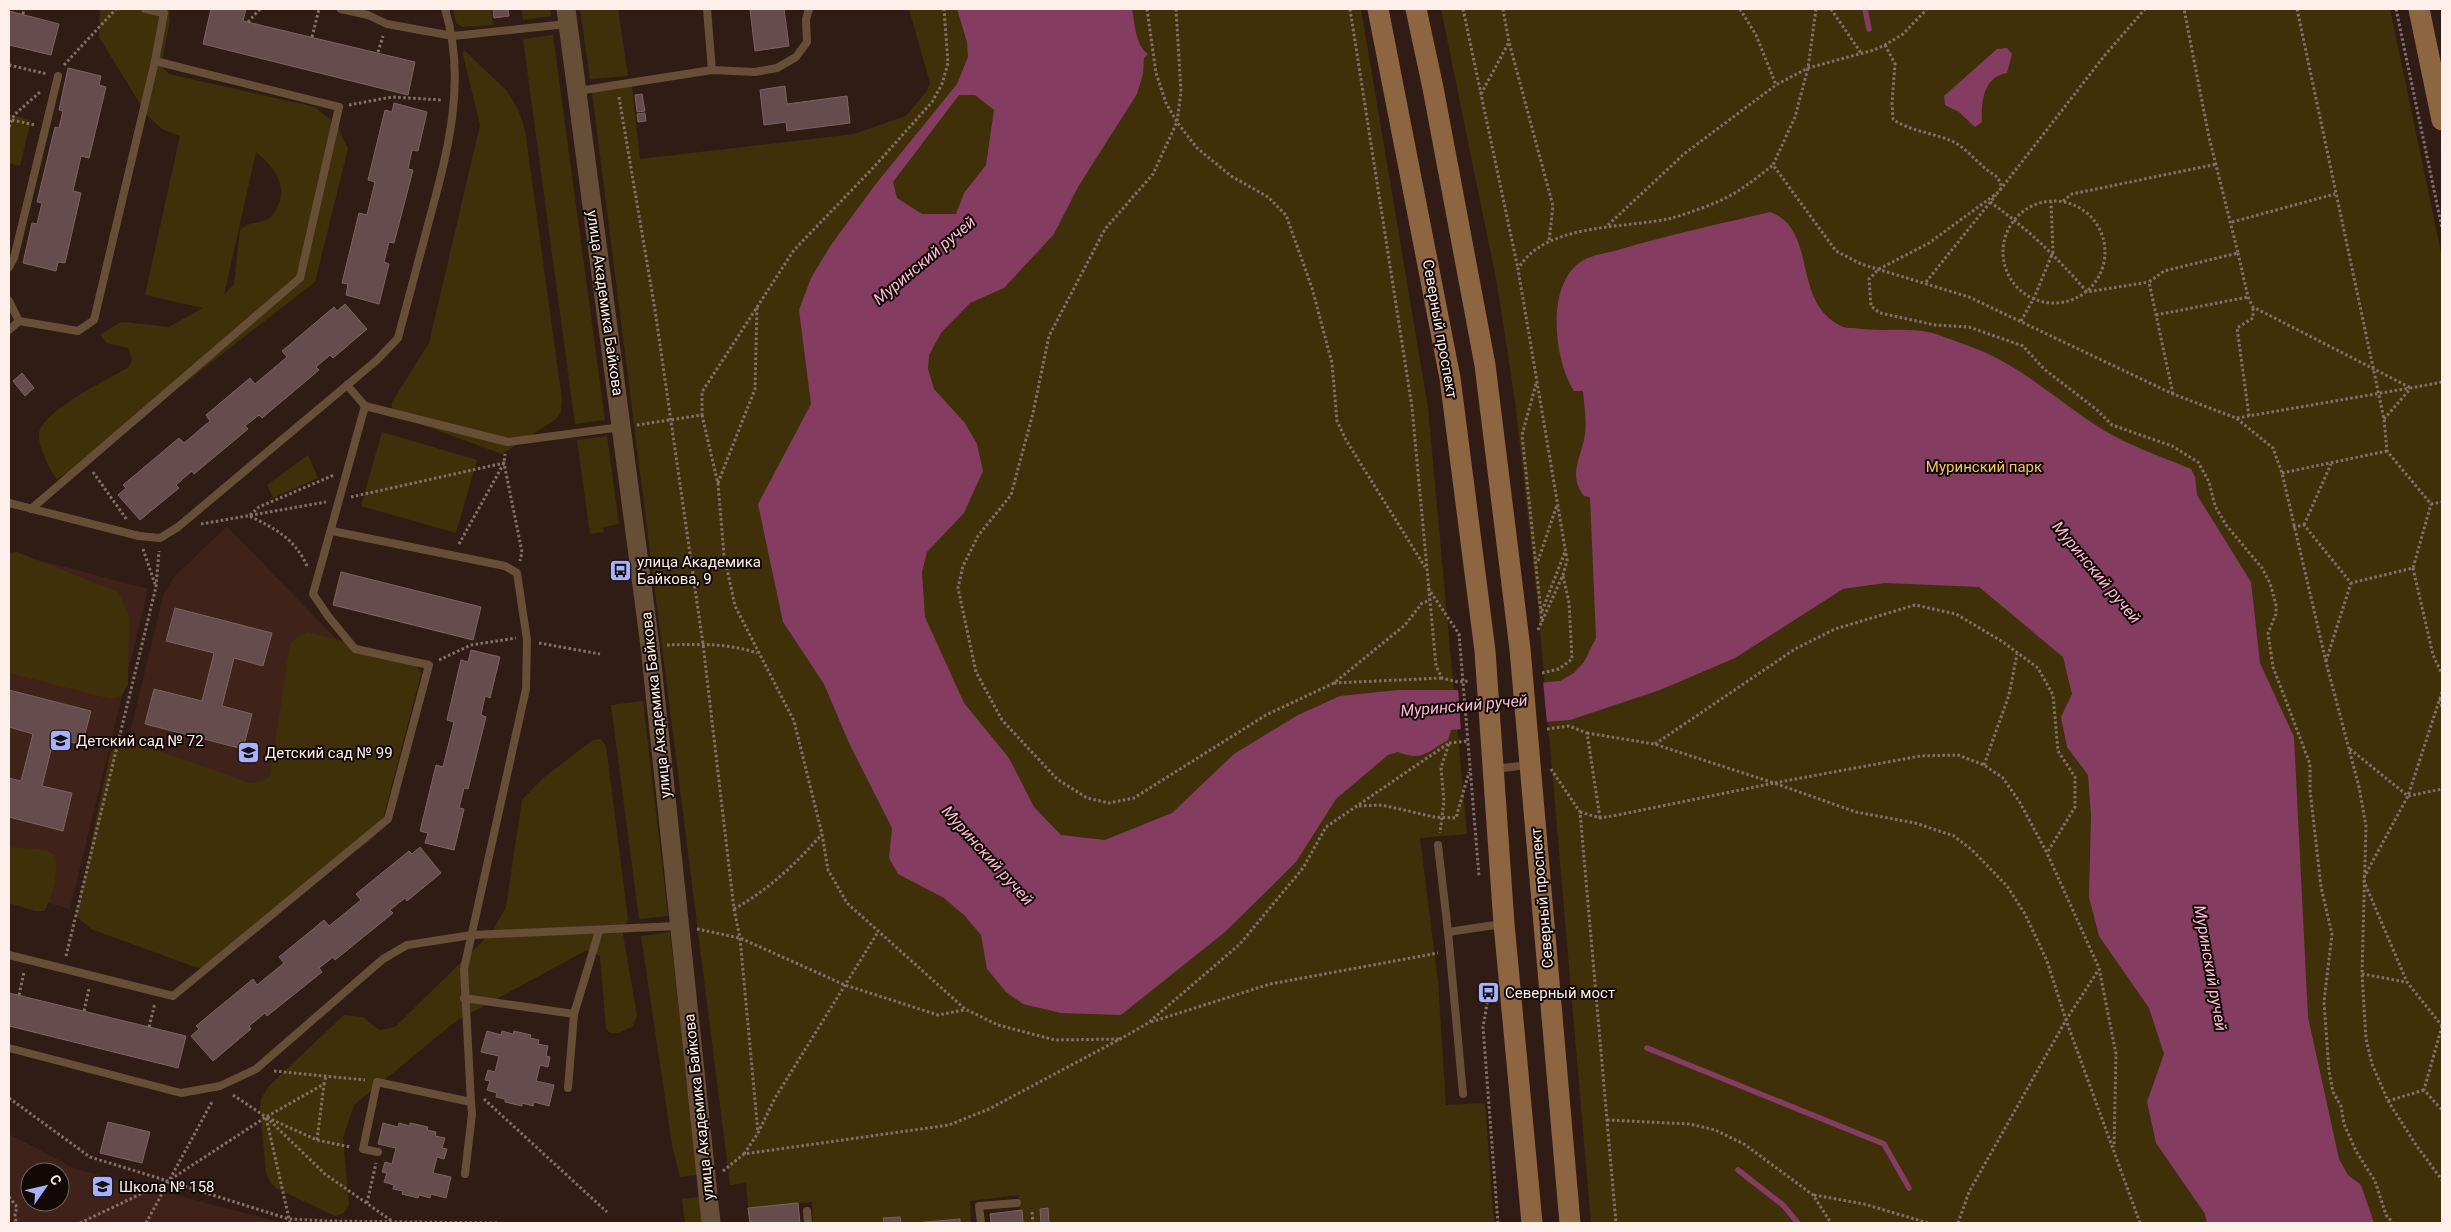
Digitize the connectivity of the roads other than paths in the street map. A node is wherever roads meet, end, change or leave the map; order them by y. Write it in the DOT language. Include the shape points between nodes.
graph roads {
  1 [pos="144,9"];
  2 [pos="341,9"];
  3 [pos="445,9"];
  4 [pos="707,9"];
  5 [pos="809,9"];
  6 [pos="1378,9"];
  7 [pos="1416,9"];
  8 [pos="2419,9"];
  9 [pos="367,12"];
  10 [pos="567,16"];
  11 [pos="453,36"];
  12 [pos="155,61"];
  13 [pos="712,70"];
  14 [pos="58,76"];
  15 [pos="577,91"];
  16 [pos="2442,120"];
  17 [pos="9,267"];
  18 [pos="9,301"];
  19 [pos="19,322"];
  20 [pos="9,330"];
  21 [pos="347,385"];
  22 [pos="365,406"];
  23 [pos="622,426"];
  24 [pos="9,503"];
  25 [pos="30,509"];
  26 [pos="332,530"];
  27 [pos="1535,760"];
  28 [pos="1493,762"];
  29 [pos="1438,845"];
  30 [pos="1504,924"];
  31 [pos="681,926"];
  32 [pos="599,931"];
  33 [pos="1448,932"];
  34 [pos="472,935"];
  35 [pos="9,955"];
  36 [pos="464,998"];
  37 [pos="574,1014"];
  38 [pos="9,1048"];
  39 [pos="568,1088"];
  40 [pos="1463,1094"];
  41 [pos="471,1102"];
  42 [pos="378,1152"];
  43 [pos="465,1174"];
  44 [pos="1017,1203"];
  45 [pos="807,1211"];
  46 [pos="711,1223"];
  47 [pos="808,1223"];
  48 [pos="981,1223"];
  49 [pos="1532,1223"];
  50 [pos="1570,1223"];
  1 -- 12 [label="lane" via="164,14"];
  2 -- 9 [label="lane"];
  3 -- 11 [label="lane"];
  4 -- 13 [label="lane"];
  5 -- 13 [label="lane" via="807,42 796,56 777,68 755,72"];
  6 -- 28 [label="main road, Северный проспект" via="1450,378 1485,651"];
  7 -- 27 [label="main road" via="1485,365"];
  8 -- 16 [label="main road"];
  9 -- 11 [label="lane" via="387,24"];
  10 -- 11 [label="lane"];
  10 -- 15 [label="street, улица Академика Байкова"];
  11 -- 21 [label="lane" via="455,101 448,153 398,338"];
  12 -- 19 [label="lane" via="94,320 78,331"];
  12 -- 25 [label="lane" via="339,107 300,278"];
  13 -- 15 [label="lane"];
  14 -- 17 [label="lane" via="14,258"];
  15 -- 23 [label="street, улица Академика Байкова"];
  18 -- 19 [label="lane"];
  19 -- 20 [label="lane"];
  21 -- 22 [label="lane"];
  21 -- 25 [label="lane" via="178,527 160,538 139,536"];
  22 -- 23 [label="lane" via="508,442"];
  22 -- 26 [label="lane"];
  23 -- 31 [label="street, улица Академика Байкова"];
  24 -- 25 [label="lane"];
  26 -- 34 [label="lane" via="505,566 517,573 527,640 526,689"];
  26 -- 35 [label="lane" via="314,594 328,616 355,648 429,665 388,819 173,996"];
  27 -- 28 [label="lane"];
  27 -- 50 [label="main road, Северный проспект"];
  28 -- 30 [label="main road"];
  29 -- 33 [label="lane"];
  30 -- 33 [label="lane"];
  30 -- 49 [label="main road"];
  31 -- 32 [label="lane"];
  31 -- 46 [label="street, улица Академика Байкова"];
  32 -- 34 [label="lane"];
  32 -- 37 [label="lane"];
  33 -- 40 [label="lane"];
  34 -- 36 [label="lane" via="464,969"];
  34 -- 38 [label="lane" via="407,945 383,959 256,1069 220,1086 181,1093"];
  36 -- 37 [label="lane"];
  36 -- 41 [label="lane"];
  37 -- 39 [label="lane"];
  41 -- 42 [label="lane" via="377,1082 363,1149"];
  41 -- 43 [label="lane"];
  44 -- 48 [label="lane" via="979,1206"];
  45 -- 47 [label="lane"];
}
